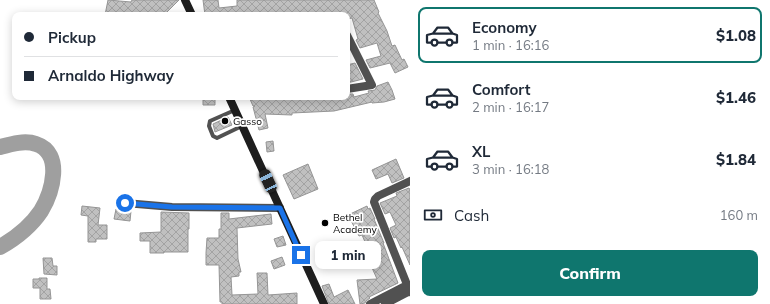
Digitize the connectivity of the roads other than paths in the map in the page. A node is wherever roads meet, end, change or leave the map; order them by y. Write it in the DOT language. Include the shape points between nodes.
graph roads {
  1 [pos="185,0"];
  2 [pos="191,12"];
  3 [pos="350,41"];
  4 [pos="350,89"];
  5 [pos="230,100"];
  6 [pos="235,110"];
  7 [pos="242,126"];
  8 [pos="410,181"];
  9 [pos="125,203"];
  10 [pos="280,208"];
  11 [pos="409,290"];
  12 [pos="324,304"];
  13 [pos="370,304"];
  14 [pos="385,304"];
  1 -- 2 [label="main road"];
  3 -- 4 [label="street" via="372,85"];
  5 -- 6 [label="main road"];
  6 -- 7 [label="main road"];
  6 -- 7 [label="lane" via="210,121 213,136 217,138"];
  7 -- 10 [label="main road"];
  8 -- 11 [label="street" via="378,196 374,202"];
  9 -- 10 [label="street" via="172,207"];
  10 -- 12 [label="main road"];
  11 -- 13 [label="street"];
  11 -- 14 [label="street"];
}
